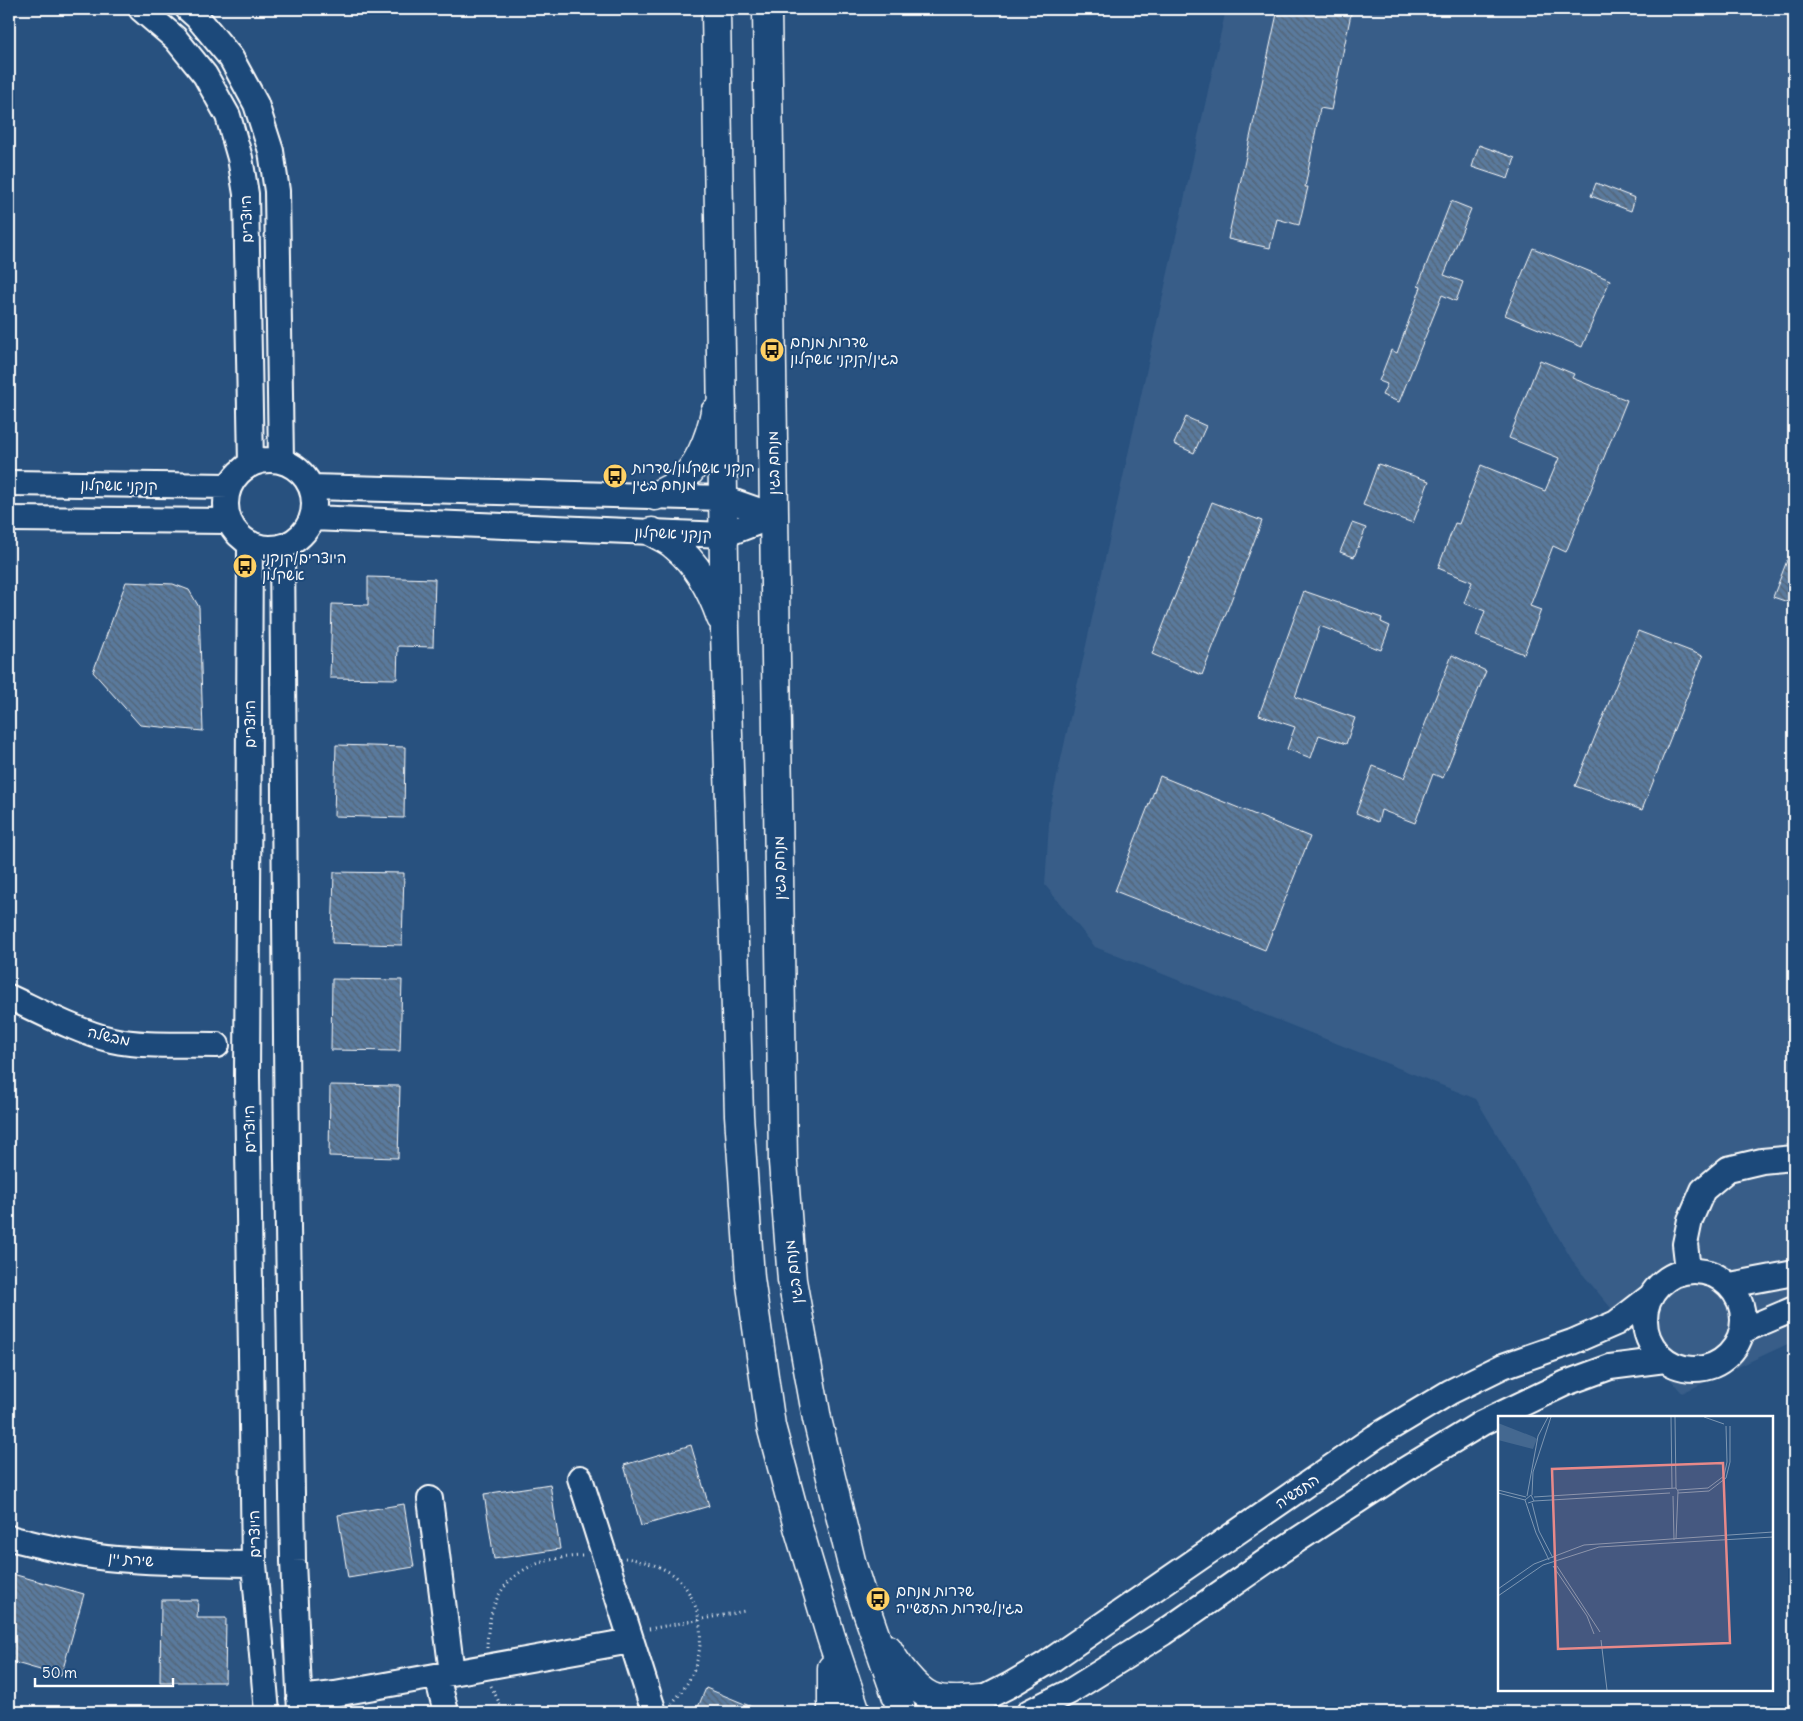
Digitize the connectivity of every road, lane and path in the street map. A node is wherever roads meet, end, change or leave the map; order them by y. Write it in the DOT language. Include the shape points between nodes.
graph roads {
  1 [pos="141,9"];
  2 [pos="188,9"];
  3 [pos="716,9"];
  4 [pos="767,9"];
  5 [pos="721,374"];
  6 [pos="281,461"];
  7 [pos="251,464"];
  8 [pos="9,484"];
  9 [pos="229,486"];
  10 [pos="311,487"];
  11 [pos="655,496"];
  12 [pos="723,498"];
  13 [pos="774,516"];
  14 [pos="312,518"];
  15 [pos="9,519"];
  16 [pos="228,521"];
  17 [pos="652,532"];
  18 [pos="724,535"];
  19 [pos="250,545"];
  20 [pos="282,547"];
  21 [pos="726,632"];
  22 [pos="9,997"];
  23 [pos="247,1015"];
  24 [pos="216,1045"];
  25 [pos="247,1076"];
  26 [pos="1794,1158"];
  27 [pos="1688,1270"];
  28 [pos="1794,1273"];
  29 [pos="1730,1285"];
  30 [pos="1651,1296"];
  31 [pos="1794,1309"];
  32 [pos="1742,1331"];
  33 [pos="1665,1360"];
  34 [pos="580,1478"];
  35 [pos="430,1499"];
  36 [pos="9,1538"];
  37 [pos="254,1564"];
  38 [pos="864,1603"];
  39 [pos="745,1611"];
  40 [pos="630,1637"];
  41 [pos="830,1637"];
  42 [pos="487,1667"];
  43 [pos="445,1675"];
  44 [pos="982,1700"];
  45 [pos="300,1705"];
  46 [pos="267,1712"];
  47 [pos="446,1712"];
  48 [pos="504,1712"];
  49 [pos="654,1712"];
  50 [pos="832,1712"];
  51 [pos="856,1712"];
  52 [pos="902,1712"];
  53 [pos="957,1712"];
  54 [pos="1028,1712"];
  1 -- 7 [label="street, היוצרים" via="175,38 205,75 228,116 240,158 246,194"];
  2 -- 6 [label="street, היוצרים" via="231,58 256,104 271,150 277,201"];
  3 -- 5 [label="main road"];
  4 -- 13 [label="main road, מנחם בגין"];
  5 -- 11 [label="main road" via="714,417 692,470 676,485"];
  5 -- 12 [label="main road"];
  6 -- 7 [label="street"];
  6 -- 10 [label="street" via="302,473"];
  7 -- 9 [label="street" via="242,469"];
  8 -- 9 [label="street, קנקני אשקלון"];
  9 -- 16 [label="street" via="225,504"];
  10 -- 11 [label="street"];
  10 -- 14 [label="street" via="314,497"];
  11 -- 12 [label="street"];
  12 -- 13 [label="street"];
  12 -- 18 [label="main road"];
  13 -- 18 [label="street, קנקני אשקלון"];
  13 -- 38 [label="main road, מנחם בגין" via="782,1162 792,1280 817,1419"];
  14 -- 17 [label="street, קנקני אשקלון"];
  14 -- 20 [label="street" via="295,541"];
  15 -- 16 [label="street"];
  16 -- 19 [label="street"];
  17 -- 18 [label="street, קנקני אשקלון"];
  17 -- 21 [label="main road" via="675,545 695,568 714,598"];
  18 -- 21 [label="main road"];
  19 -- 20 [label="street" via="266,549"];
  19 -- 23 [label="street, היוצרים"];
  20 -- 45 [label="street" via="287,1190 293,1561"];
  21 -- 41 [label="main road" via="739,1115 750,1278 772,1426"];
  22 -- 24 [label="street, מבשלה" via="95,1035 114,1040"];
  23 -- 24 [label="street"];
  23 -- 25 [label="street, היוצרים"];
  24 -- 25 [label="street"];
  25 -- 37 [label="street, היוצרים"];
  26 -- 27 [label="street" via="1728,1169 1703,1190 1690,1220 1685,1244"];
  27 -- 29 [label="street" via="1718,1276"];
  27 -- 30 [label="street" via="1667,1278"];
  28 -- 29 [label="street"];
  29 -- 32 [label="street" via="1739,1298 1743,1314"];
  30 -- 33 [label="street" via="1646,1308 1648,1337"];
  30 -- 44 [label="street, התעשיה" via="1616,1323 1503,1366 1450,1392 1375,1437 1047,1663"];
  31 -- 32 [label="street"];
  32 -- 33 [label="street" via="1726,1358 1712,1366 1685,1369"];
  33 -- 54 [label="street" via="1610,1367 1566,1383 1482,1423 1403,1470 1163,1633 1069,1692"];
  34 -- 40 [label="street"];
  35 -- 43 [label="street"];
  36 -- 37 [label="street, שירת יין" via="116,1559"];
  37 -- 46 [label="street, היוצרים"];
  38 -- 44 [label="main road" via="894,1660 911,1681 931,1697"];
  38 -- 52 [label="main road, מנחם בגין"];
  39 -- 40 [label="path"];
  40 -- 42 [label="street"];
  40 -- 49 [label="street"];
  41 -- 50 [label="main road"];
  41 -- 51 [label="main road"];
  42 -- 43 [label="street"];
  42 -- 48 [label="path" via="492,1688"];
  43 -- 45 [label="street" via="335,1694"];
  43 -- 47 [label="street"];
  44 -- 53 [label="street, התעשיה"];
}
